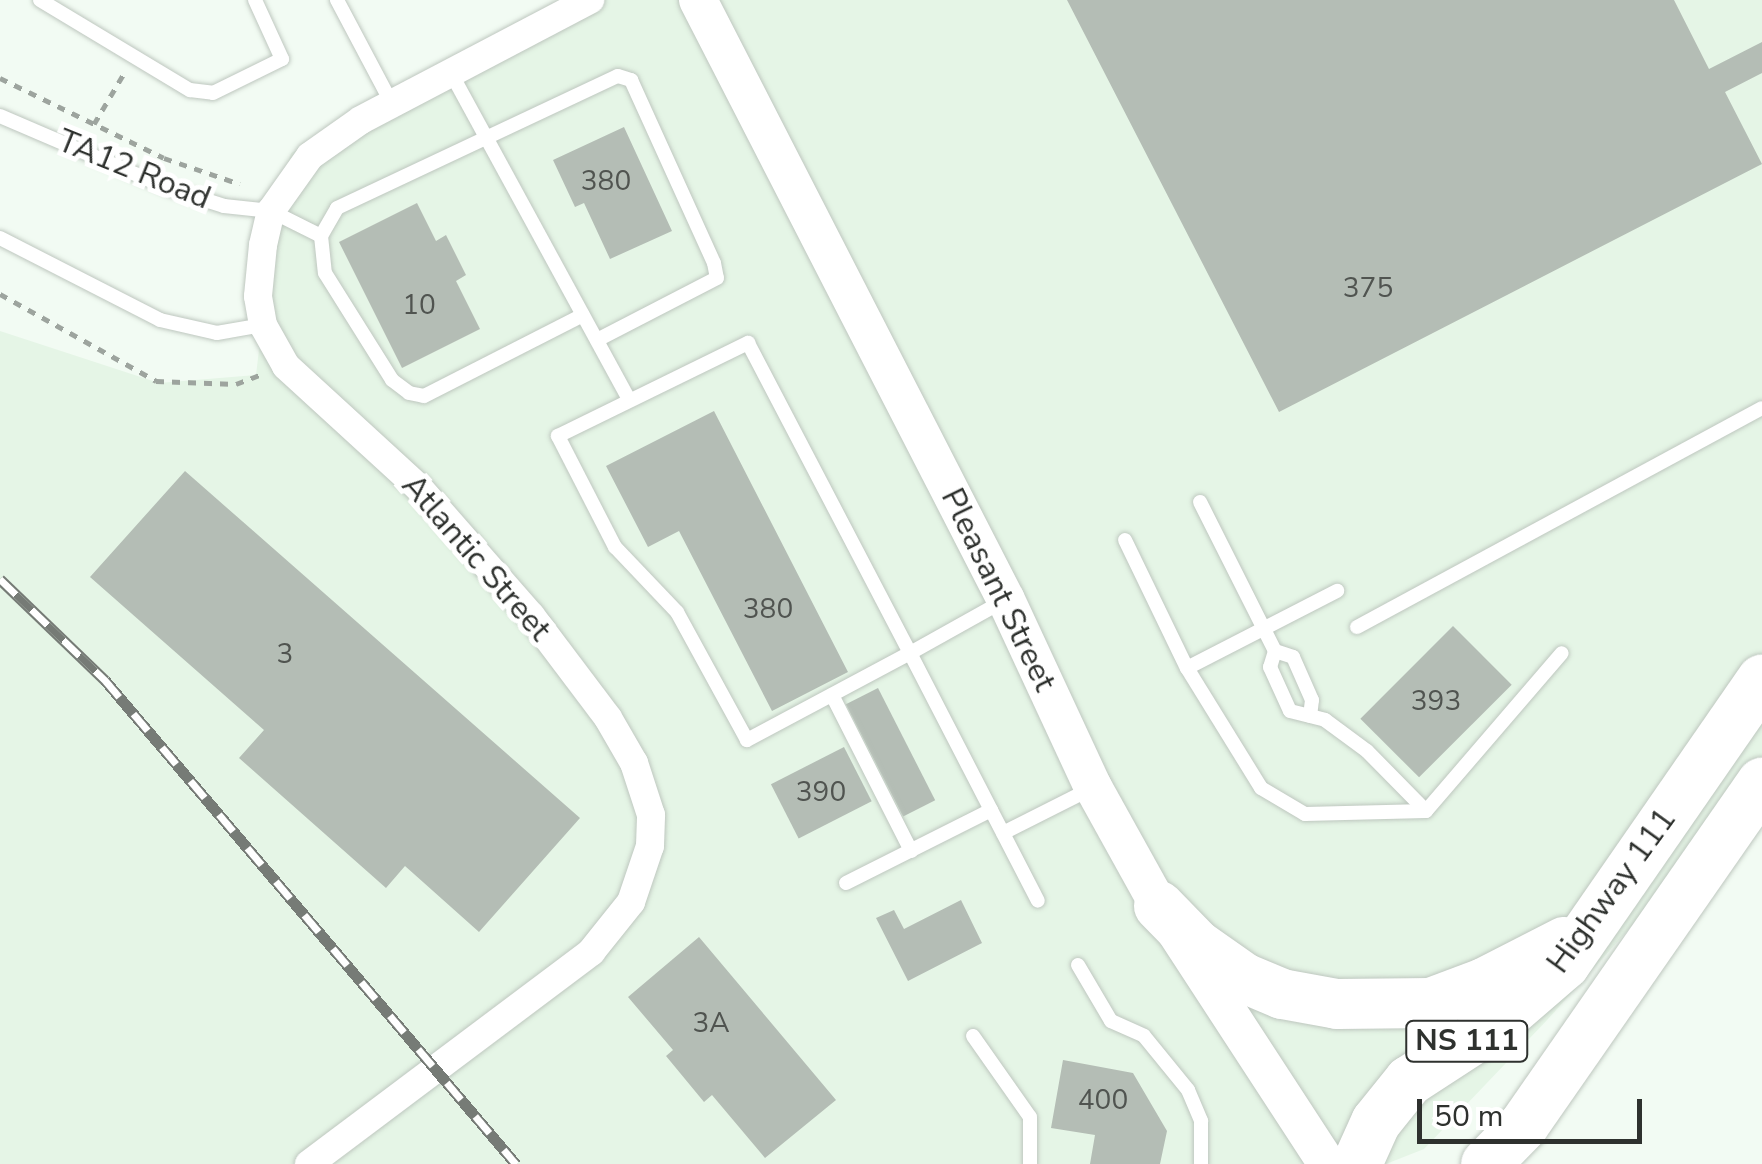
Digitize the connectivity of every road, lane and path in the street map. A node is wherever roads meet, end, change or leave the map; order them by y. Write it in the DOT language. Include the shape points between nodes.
graph roads {
  1 [pos="40,0"];
  2 [pos="254,0"];
  3 [pos="337,0"];
  4 [pos="590,0"];
  5 [pos="698,0"];
  6 [pos="134,57"];
  7 [pos="452,73"];
  8 [pos="0,78"];
  9 [pos="392,104"];
  10 [pos="0,116"];
  11 [pos="94,124"];
  12 [pos="486,136"];
  13 [pos="277,203"];
  14 [pos="321,236"];
  15 [pos="0,238"];
  16 [pos="0,294"];
  17 [pos="582,314"];
  18 [pos="263,325"];
  19 [pos="596,340"];
  20 [pos="286,366"];
  21 [pos="629,400"];
  22 [pos="1762,408"];
  23 [pos="1200,502"];
  24 [pos="1125,540"];
  25 [pos="1337,591"];
  26 [pos="1006,600"];
  27 [pos="1262,627"];
  28 [pos="1357,627"];
  29 [pos="1275,651"];
  30 [pos="1562,652"];
  31 [pos="910,654"];
  32 [pos="1187,668"];
  33 [pos="1762,679"];
  34 [pos="832,695"];
  35 [pos="1310,716"];
  36 [pos="1762,782"];
  37 [pos="1093,788"];
  38 [pos="991,810"];
  39 [pos="1426,811"];
  40 [pos="1003,833"];
  41 [pos="910,850"];
  42 [pos="846,883"];
  43 [pos="1038,900"];
  44 [pos="1159,906"];
  45 [pos="1590,928"];
  46 [pos="1078,965"];
  47 [pos="973,1036"];
  48 [pos="1570,1058"];
  49 [pos="309,1164"];
  50 [pos="1030,1164"];
  51 [pos="1201,1164"];
  52 [pos="1328,1164"];
  53 [pos="1357,1164"];
  54 [pos="1486,1164"];
  55 [pos="1530,1164"];
  1 -- 6 [label="lane"];
  2 -- 6 [label="lane" via="282,59 213,93 190,90"];
  3 -- 9 [label="lane"];
  4 -- 7 [label="street, Atlantic Street"];
  5 -- 26 [label="main road, Pleasant Street"];
  6 -- 11 [label="path"];
  7 -- 9 [label="street, Atlantic Street"];
  7 -- 12 [label="lane"];
  8 -- 11 [label="path"];
  9 -- 13 [label="street, Atlantic Street" via="310,156"];
  10 -- 13 [label="lane, TA12 Road" via="224,206"];
  11 -- 13 [label="path"];
  12 -- 14 [label="lane" via="337,208"];
  12 -- 17 [label="lane"];
  12 -- 19 [label="lane" via="618,76 631,80 716,278"];
  13 -- 14 [label="lane"];
  13 -- 18 [label="street, Atlantic Street" via="258,267"];
  14 -- 17 [label="lane" via="326,273 392,380 409,393 424,396"];
  15 -- 18 [label="lane" via="160,320 218,332"];
  16 -- 20 [label="path" via="156,381 236,384"];
  17 -- 19 [label="lane"];
  18 -- 20 [label="street, Atlantic Street"];
  19 -- 21 [label="lane"];
  20 -- 49 [label="street, Atlantic Street" via="418,487 532,616 634,763 651,815 650,846 631,902 591,952"];
  21 -- 31 [label="lane" via="748,343"];
  21 -- 34 [label="lane" via="558,436 615,547 677,612 747,740"];
  22 -- 28 [label="lane"];
  23 -- 27 [label="lane"];
  24 -- 32 [label="lane"];
  25 -- 27 [label="lane"];
  26 -- 31 [label="lane"];
  26 -- 37 [label="main road, Pleasant Street"];
  27 -- 29 [label="lane"];
  27 -- 32 [label="lane"];
  29 -- 35 [label="lane" via="1293,657 1312,700"];
  29 -- 35 [label="lane" via="1270,668 1290,711"];
  30 -- 39 [label="lane"];
  31 -- 34 [label="lane"];
  31 -- 38 [label="lane"];
  32 -- 39 [label="lane" via="1261,788 1305,814"];
  33 -- 45 [label="highway, Highway 111 / NS 111"];
  34 -- 41 [label="lane"];
  35 -- 39 [label="lane" via="1366,751"];
  36 -- 48 [label="highway, Highway 111 / NS 111"];
  37 -- 40 [label="lane"];
  37 -- 44 [label="main road, Pleasant Street"];
  38 -- 40 [label="lane"];
  38 -- 41 [label="lane"];
  40 -- 43 [label="lane"];
  41 -- 42 [label="lane"];
  44 -- 45 [label="highway" via="1197,945 1244,978 1282,994 1356,1006 1449,998"];
  44 -- 52 [label="main road, Pleasant Street"];
  45 -- 53 [label="highway, Highway 111 / NS 111" via="1565,964 1518,1007 1409,1081 1376,1122"];
  46 -- 51 [label="lane" via="1111,1021 1144,1036 1188,1090 1201,1120"];
  47 -- 50 [label="lane" via="1030,1117"];
  48 -- 54 [label="highway, Highway 111 / NS 111" via="1524,1125"];
  48 -- 55 [label="highway"];
}
